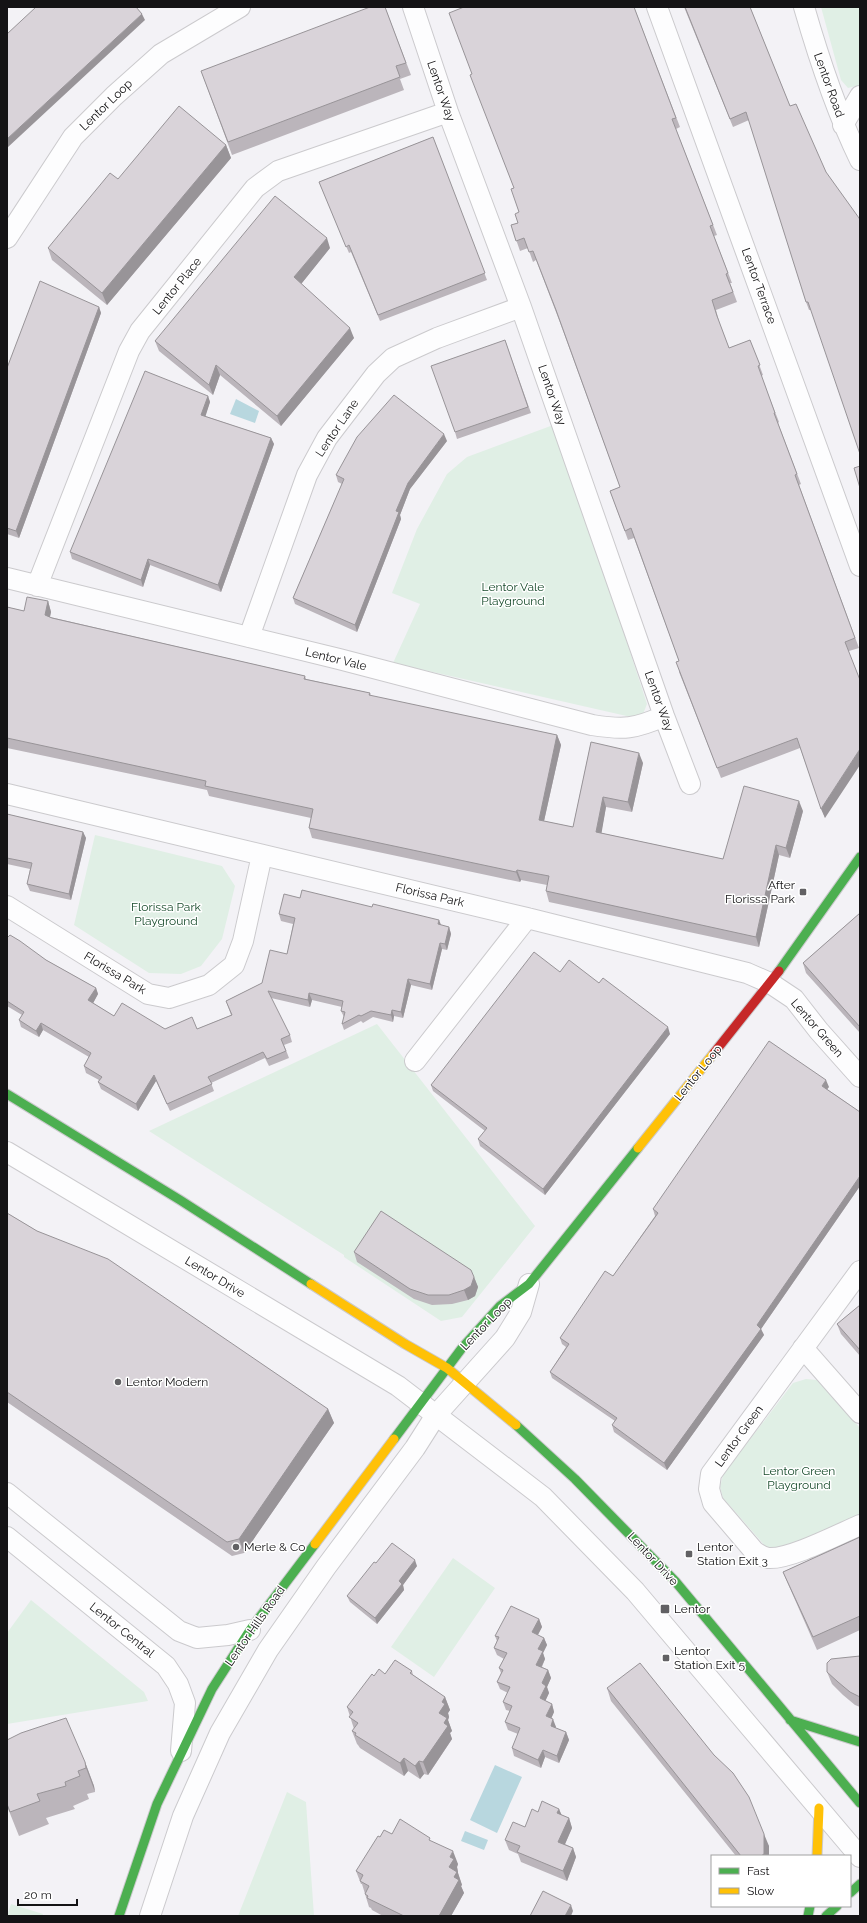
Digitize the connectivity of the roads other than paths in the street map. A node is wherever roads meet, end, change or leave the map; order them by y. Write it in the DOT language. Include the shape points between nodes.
graph roads {
  1 [pos="240,7"];
  2 [pos="413,7"];
  3 [pos="657,7"];
  4 [pos="804,7"];
  5 [pos="860,96"];
  6 [pos="448,112"];
  7 [pos="843,125"];
  8 [pos="860,160"];
  9 [pos="7,238"];
  10 [pos="521,307"];
  11 [pos="860,566"];
  12 [pos="7,578"];
  13 [pos="37,586"];
  14 [pos="249,637"];
  15 [pos="664,716"];
  16 [pos="690,784"];
  17 [pos="7,794"];
  18 [pos="262,855"];
  19 [pos="860,857"];
  20 [pos="7,906"];
  21 [pos="527,918"];
  22 [pos="770,983"];
  23 [pos="415,1061"];
  24 [pos="860,1077"];
  25 [pos="7,1094"];
  26 [pos="7,1152"];
  27 [pos="860,1271"];
  28 [pos="529,1284"];
  29 [pos="803,1348"];
  30 [pos="447,1368"];
  31 [pos="463,1383"];
  32 [pos="429,1409"];
  33 [pos="860,1414"];
  34 [pos="7,1494"];
  35 [pos="860,1525"];
  36 [pos="7,1537"];
  37 [pos="250,1630"];
  38 [pos="790,1720"];
  39 [pos="860,1742"];
  40 [pos="181,1751"];
  41 [pos="860,1803"];
  42 [pos="819,1808"];
  43 [pos="817,1855"];
  44 [pos="860,1857"];
  45 [pos="860,1884"];
  46 [pos="851,1892"];
  47 [pos="836,1907"];
  48 [pos="119,1916"];
  49 [pos="150,1916"];
  50 [pos="826,1916"];
  1 -- 9 [label="street, Lentor Loop" via="161,54 114,96 73,137"];
  2 -- 6 [label="street, Lentor Way"];
  3 -- 11 [label="street, Lentor Terrace"];
  4 -- 7 [label="street, Lentor Road"];
  5 -- 7 [label="street"];
  6 -- 10 [label="street, Lentor Way"];
  6 -- 13 [label="street, Lentor Place" via="278,171 255,188 145,324 135,340"];
  7 -- 8 [label="street, Lentor Road"];
  10 -- 14 [label="street, Lentor Lane" via="437,338 393,358 376,374 327,438 307,475"];
  10 -- 15 [label="street, Lentor Way"];
  12 -- 13 [label="street, Lentor Vale"];
  13 -- 14 [label="street, Lentor Vale"];
  14 -- 15 [label="street, Lentor Vale" via="592,725 628,729"];
  15 -- 16 [label="street, Lentor Way"];
  17 -- 18 [label="street, Florissa Park"];
  18 -- 20 [label="street, Florissa Park" via="243,941 234,965 209,985 169,998 148,994"];
  18 -- 21 [label="street, Florissa Park"];
  19 -- 22 [label="street, Lentor Loop"];
  21 -- 22 [label="street, Florissa Park" via="747,973"];
  21 -- 23 [label="street"];
  22 -- 24 [label="street, Lentor Green" via="794,999"];
  22 -- 28 [label="street, Lentor Loop"];
  25 -- 30 [label="street"];
  26 -- 32 [label="street, Lentor Drive" via="398,1386"];
  27 -- 29 [label="street, Lentor Green"];
  28 -- 30 [label="street, Lentor Loop" via="500,1306"];
  28 -- 31 [label="street, Lentor Loop" via="521,1312 505,1338"];
  29 -- 33 [label="street"];
  29 -- 35 [label="street, Lentor Green" via="711,1474 713,1503 754,1551 768,1558 788,1555"];
  30 -- 31 [label="street"];
  30 -- 32 [label="street, Lentor Hills Road"];
  31 -- 32 [label="street, Lentor Hills Road"];
  31 -- 38 [label="street, Lentor Drive" via="528,1435 604,1507 675,1581"];
  32 -- 37 [label="street, Lentor Hills Road"];
  32 -- 42 [label="street, Lentor Drive" via="548,1502 634,1591"];
  32 -- 49 [label="street, Lentor Hills Road" via="416,1448 326,1567 268,1650 220,1733 183,1816"];
  34 -- 37 [label="street" via="179,1631 197,1638"];
  36 -- 40 [label="street, Lentor Central" via="166,1666 178,1684 185,1703"];
  37 -- 40 [label="street, Lentor Hills Road" via="212,1689"];
  38 -- 39 [label="street"];
  38 -- 41 [label="street, Lentor Drive"];
  40 -- 48 [label="street, Lentor Hills Road" via="157,1804"];
  42 -- 43 [label="street"];
  42 -- 44 [label="street"];
  45 -- 46 [label="street"];
  47 -- 50 [label="street"];
}
